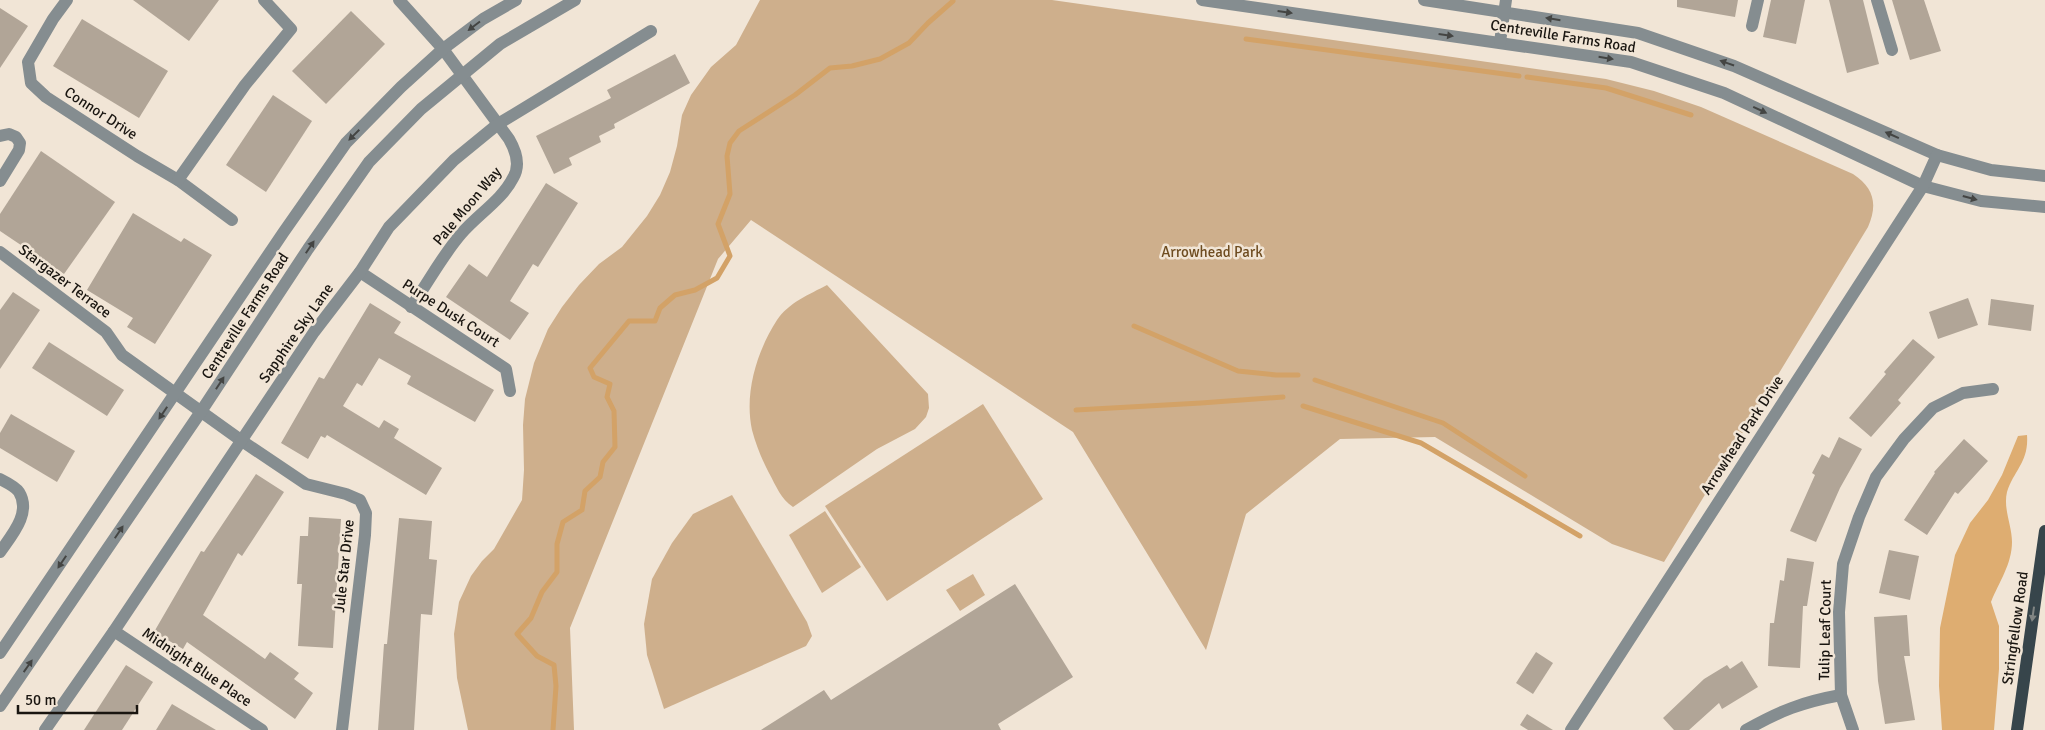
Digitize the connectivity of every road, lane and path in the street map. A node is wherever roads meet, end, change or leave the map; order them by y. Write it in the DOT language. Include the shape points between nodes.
graph roads {
  1 [pos="66,0"];
  2 [pos="264,0"];
  3 [pos="399,0"];
  4 [pos="516,0"];
  5 [pos="575,0"];
  6 [pos="1202,0"];
  7 [pos="1424,0"];
  8 [pos="1758,0"];
  9 [pos="1877,0"];
  10 [pos="1505,6"];
  11 [pos="1752,26"];
  12 [pos="651,31"];
  13 [pos="1500,42"];
  14 [pos="443,49"];
  15 [pos="1892,50"];
  16 [pos="462,74"];
  17 [pos="498,124"];
  18 [pos="0,136"];
  19 [pos="1936,155"];
  20 [pos="2045,176"];
  21 [pos="178,180"];
  22 [pos="0,181"];
  23 [pos="1923,186"];
  24 [pos="2045,206"];
  25 [pos="232,220"];
  26 [pos="0,252"];
  27 [pos="360,272"];
  28 [pos="411,307"];
  29 [pos="1993,389"];
  30 [pos="510,391"];
  31 [pos="176,394"];
  32 [pos="202,410"];
  33 [pos="242,441"];
  34 [pos="0,478"];
  35 [pos="2045,531"];
  36 [pos="0,552"];
  37 [pos="114,632"];
  38 [pos="0,653"];
  39 [pos="1840,695"];
  40 [pos="0,706"];
  41 [pos="45,730"];
  42 [pos="262,730"];
  43 [pos="342,730"];
  44 [pos="1571,730"];
  45 [pos="1746,730"];
  46 [pos="1853,730"];
  47 [pos="2017,730"];
  1 -- 21 [label="street, Connor Drive" via="28,62 31,83 46,97"];
  2 -- 21 [label="street" via="291,29 245,85"];
  3 -- 14 [label="street, Pale Moon Way"];
  4 -- 14 [label="street, Centreville Farms Road, one-way" via="482,19"];
  5 -- 16 [label="street, Centreville Farms Road" via="500,44"];
  6 -- 13 [label="street, Centreville Farms Road, one-way"];
  7 -- 10 [label="street, Centreville Farms Road"];
  8 -- 11 [label="street"];
  9 -- 15 [label="street"];
  10 -- 13 [label="street"];
  19 -- 10 [label="street, Centreville Farms Road, one-way" via="1734,66 1638,33"];
  12 -- 17 [label="street, Sapphire Sky Lane"];
  13 -- 23 [label="street, Centreville Farms Road, one-way" via="1631,62 1724,93"];
  14 -- 16 [label="street, Pale Moon Way"];
  14 -- 31 [label="street, Centreville Farms Road, one-way" via="346,143"];
  16 -- 17 [label="street, Pale Moon Way"];
  32 -- 16 [label="street, Centreville Farms Road, one-way" via="369,162 421,109"];
  17 -- 27 [label="street, Sapphire Sky Lane" via="454,160 389,227"];
  17 -- 28 [label="street, Pale Moon Way" via="515,148 514,178 460,235"];
  18 -- 22 [label="street" via="10,134 20,143"];
  19 -- 20 [label="street, Centreville Farms Road" via="1991,170"];
  19 -- 23 [label="street, Arrowhead Park Drive"];
  21 -- 25 [label="street, Connor Drive"];
  23 -- 24 [label="street, Centreville Farms Road, one-way" via="1982,201"];
  23 -- 44 [label="street, Arrowhead Park Drive"];
  26 -- 31 [label="street, Stargazer Terrace" via="106,332 122,355"];
  27 -- 28 [label="street, Purpe Dusk Court"];
  27 -- 33 [label="street, Sapphire Sky Lane" via="314,332"];
  28 -- 30 [label="street, Purpe Dusk Court" via="506,369"];
  29 -- 39 [label="street, Tulip Leaf Court" via="1963,393 1933,408 1904,439 1876,477 1843,564 1839,612"];
  31 -- 32 [label="street, Stargazer Terrace"];
  31 -- 38 [label="street, Centreville Farms Road, one-way"];
  32 -- 33 [label="street, Jule Star Drive"];
  40 -- 32 [label="street, Centreville Farms Road, one-way"];
  33 -- 37 [label="street, Sapphire Sky Lane"];
  33 -- 43 [label="street, Jule Star Drive" via="306,484 360,500 366,512"];
  34 -- 36 [label="street" via="19,491 23,503 21,521"];
  35 -- 47 [label="main road, Stringfellow Road, one-way"];
  37 -- 41 [label="street, Sapphire Sky Lane"];
  37 -- 42 [label="street, Midnight Blue Place"];
  39 -- 45 [label="street" via="1808,701"];
  39 -- 46 [label="street, Tulip Leaf Court"];
}
